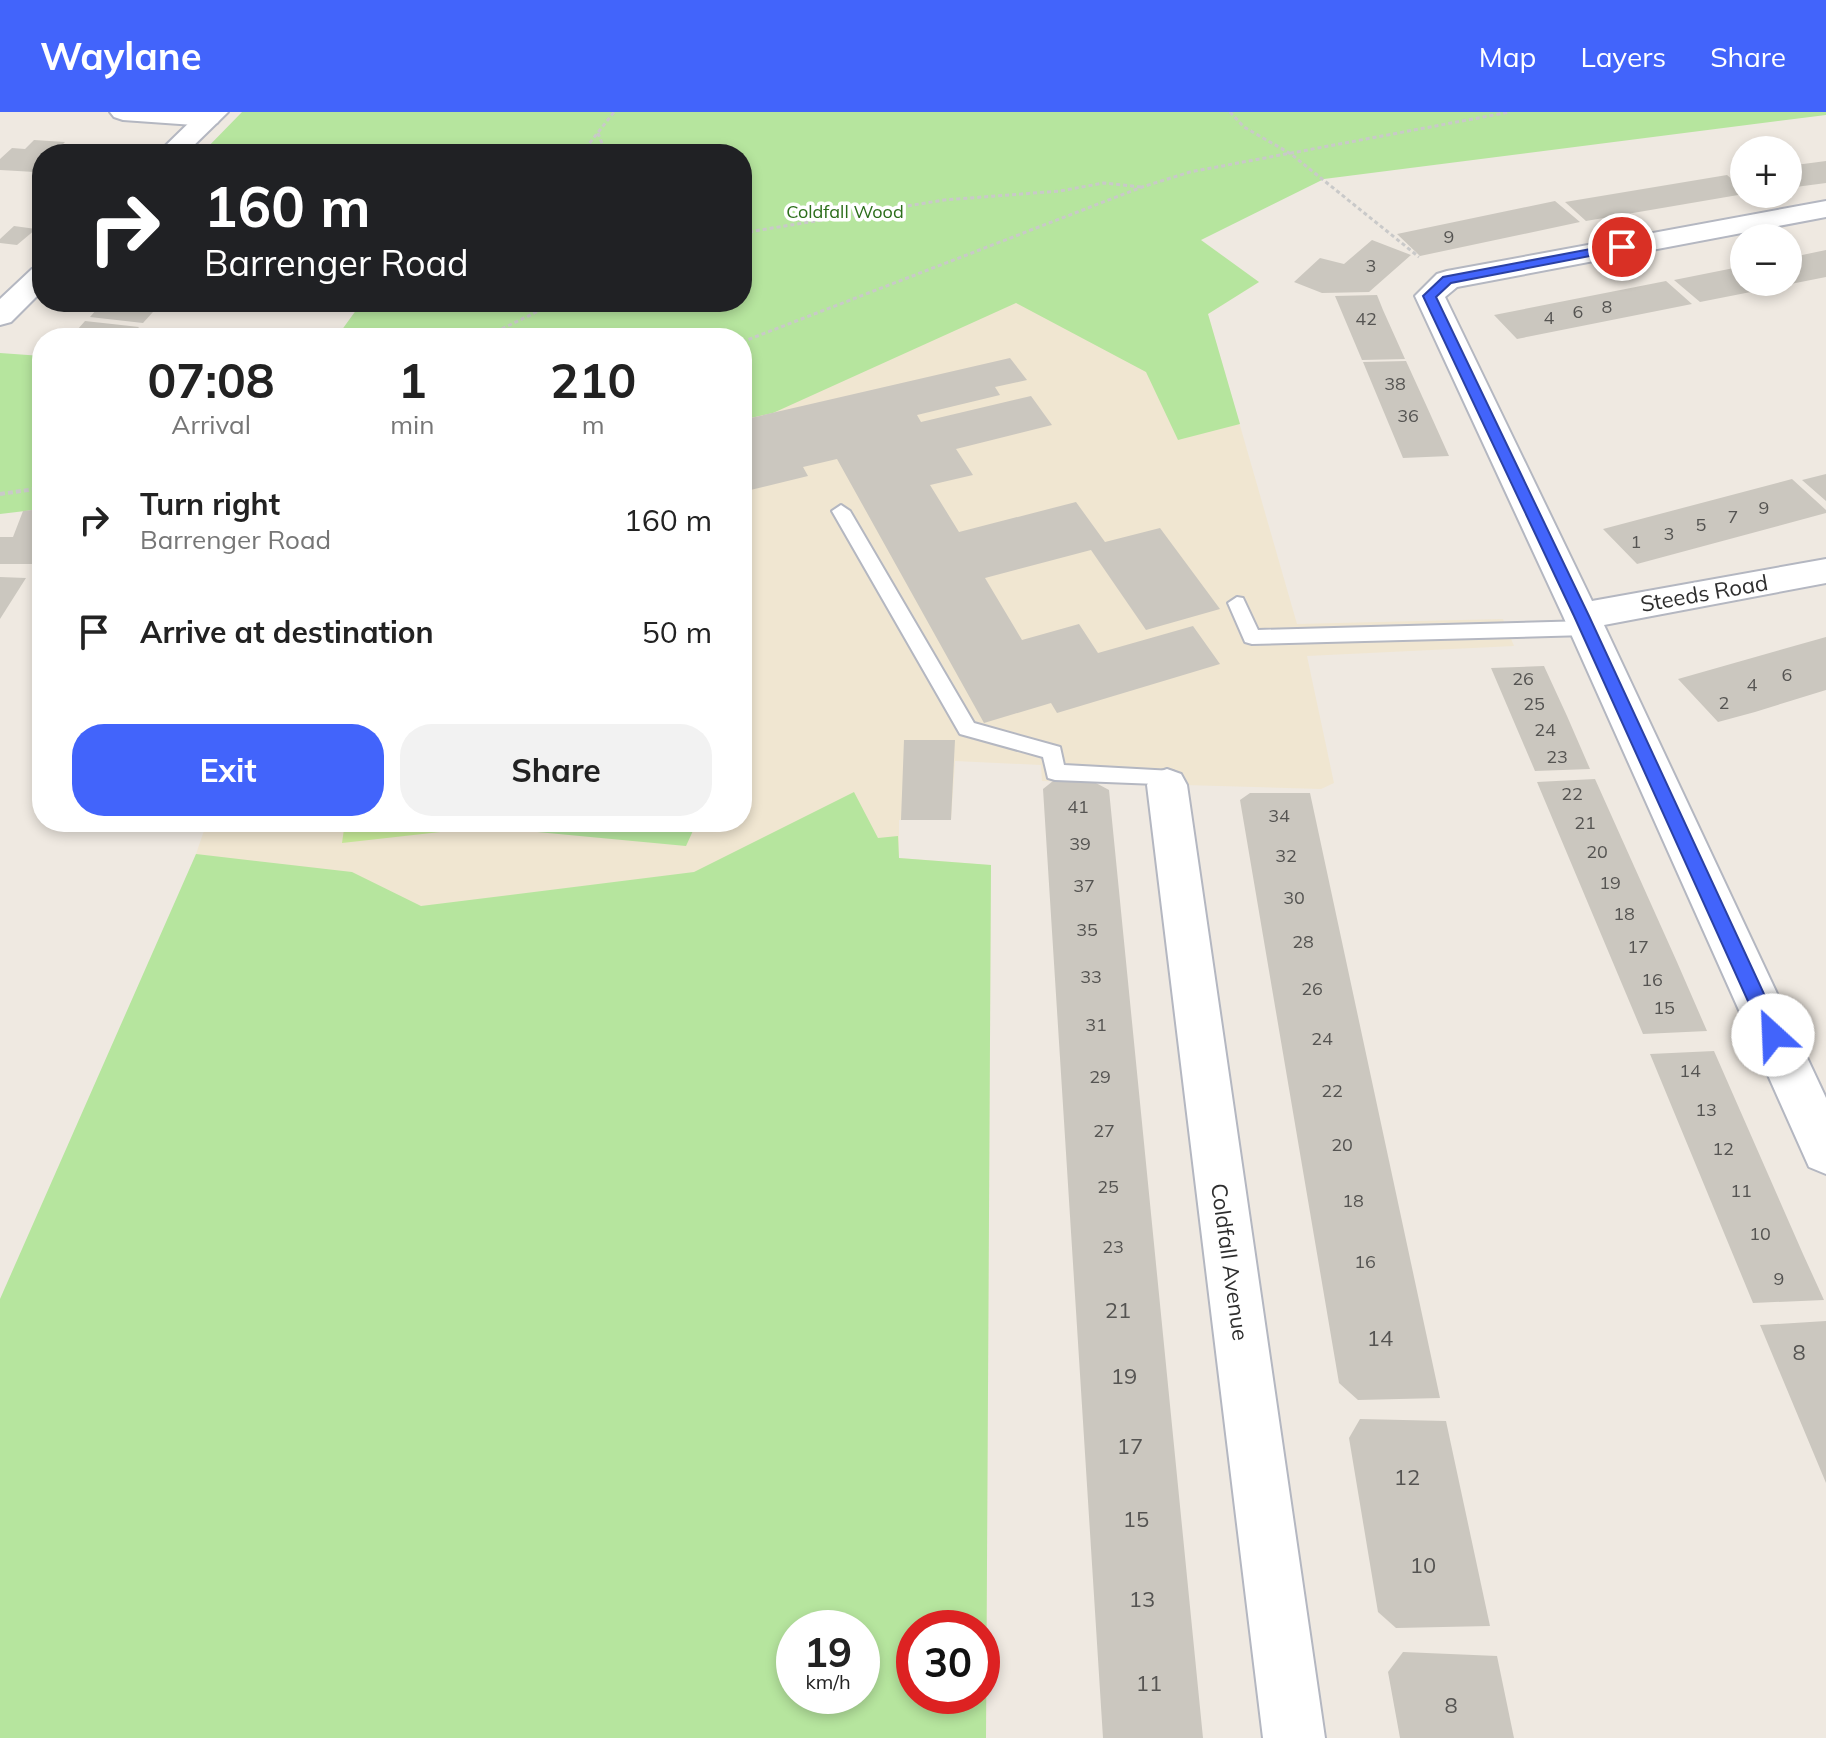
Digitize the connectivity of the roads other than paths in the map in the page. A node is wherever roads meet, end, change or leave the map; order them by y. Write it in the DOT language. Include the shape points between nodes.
graph roads {
  1 [pos="123,112"];
  2 [pos="211,115"];
  3 [pos="181,144"];
  4 [pos="1826,209"];
  5 [pos="32,285"];
  6 [pos="0,316"];
  7 [pos="841,511"];
  8 [pos="1826,571"];
  9 [pos="1237,603"];
  10 [pos="1584,622"];
  11 [pos="1167,785"];
  12 [pos="1826,1151"];
  13 [pos="1294,1738"];
  1 -- 2 [label="street"];
  2 -- 3 [label="street"];
  4 -- 10 [label="street" via="1447,280 1430,296"];
  5 -- 6 [label="street"];
  7 -- 11 [label="lane" via="967,729 1053,752 1055,772 1166,777"];
  8 -- 10 [label="street, Steeds Road"];
  9 -- 10 [label="lane" via="1252,637"];
  10 -- 12 [label="street"];
  11 -- 13 [label="street, Coldfall Avenue"];
}
